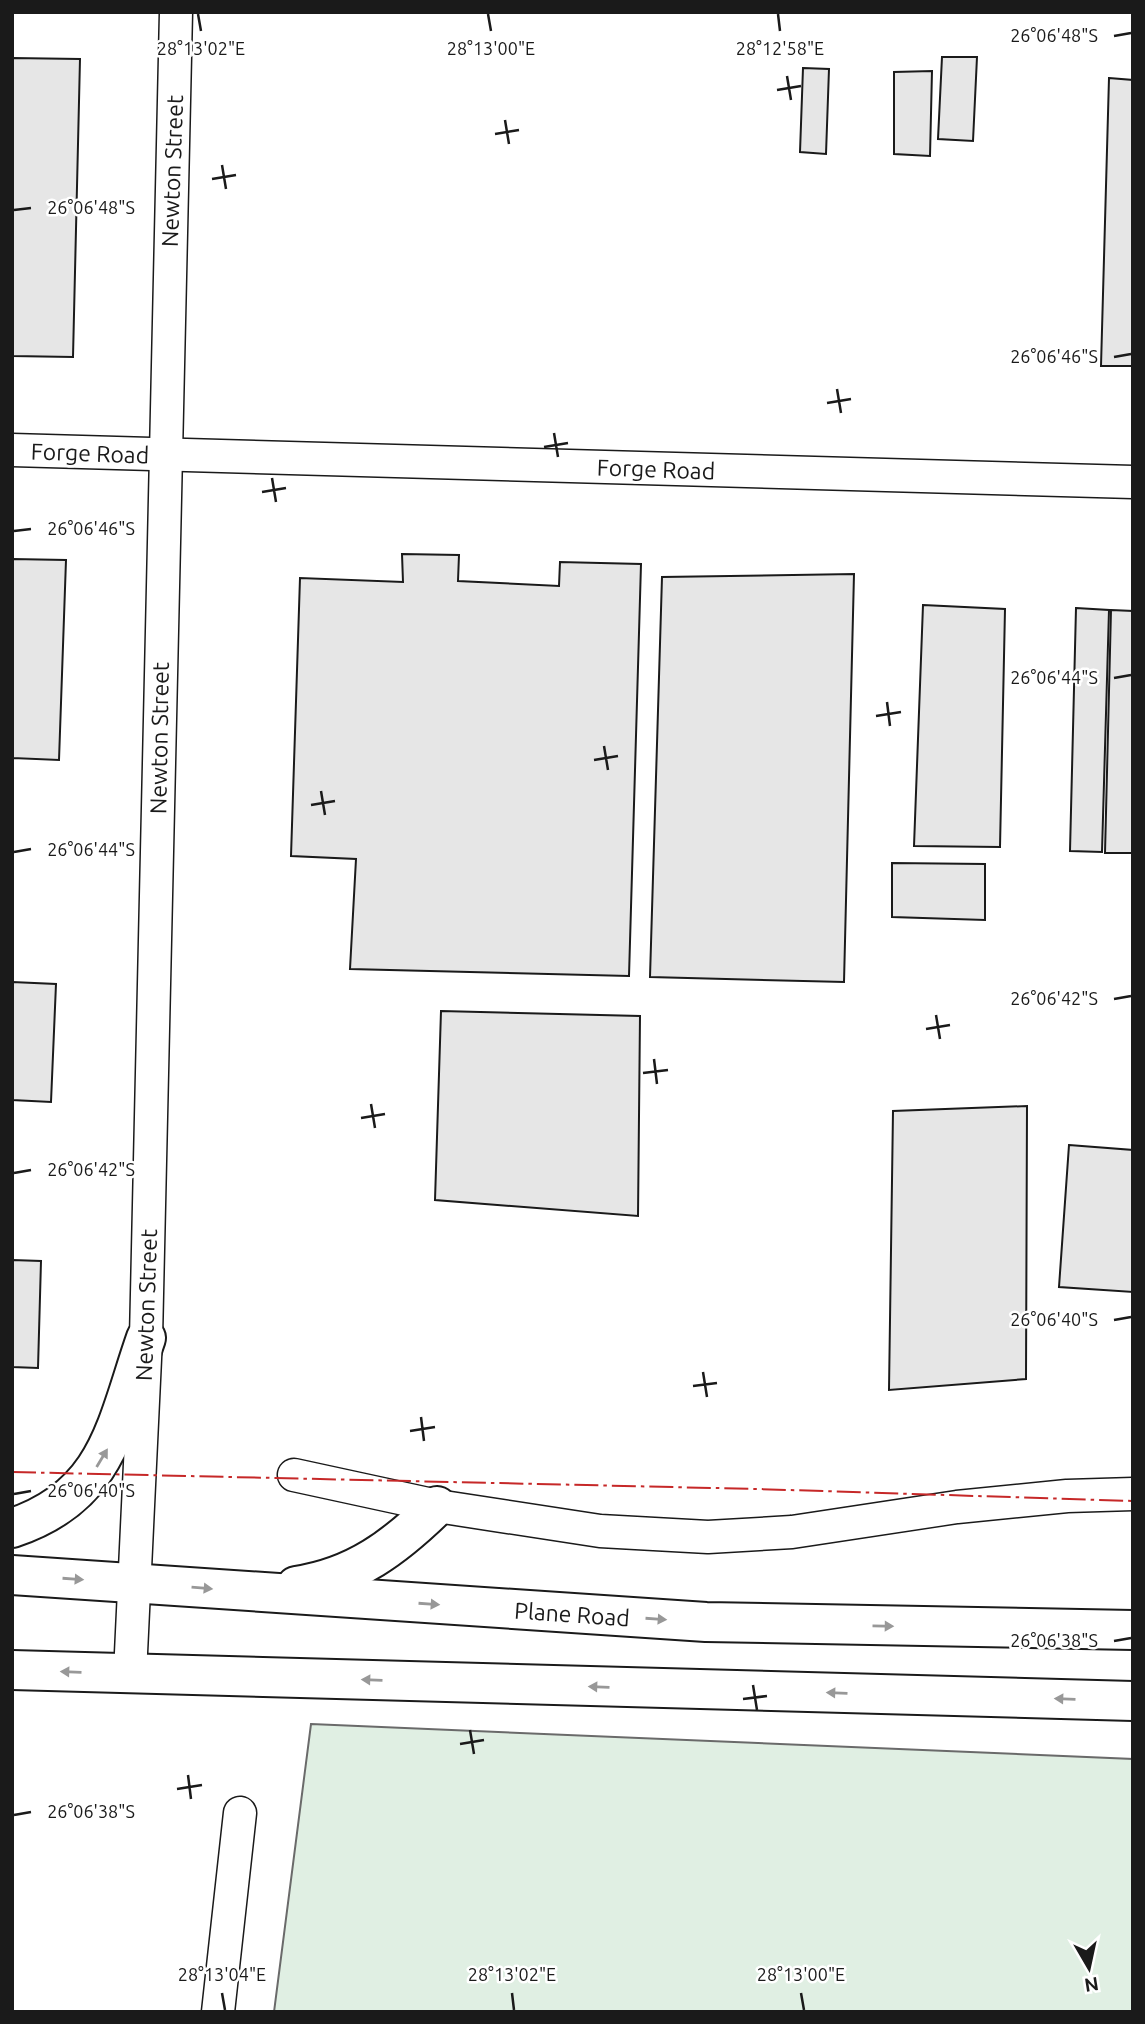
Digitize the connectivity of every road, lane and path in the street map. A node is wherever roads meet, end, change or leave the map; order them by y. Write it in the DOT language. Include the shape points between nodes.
graph roads {
  1 [pos="176,12"];
  2 [pos="12,450"];
  3 [pos="164,455"];
  4 [pos="1133,482"];
  5 [pos="146,1338"];
  6 [pos="294,1475"];
  7 [pos="1133,1494"];
  8 [pos="437,1506"];
  9 [pos="12,1528"];
  10 [pos="12,1575"];
  11 [pos="134,1583"];
  12 [pos="256,1592"];
  13 [pos="1133,1630"];
  14 [pos="12,1670"];
  15 [pos="130,1674"];
  16 [pos="1133,1701"];
  17 [pos="240,1813"];
  18 [pos="218,2012"];
  1 -- 3 [label="street, Newton Street"];
  2 -- 3 [label="street, Forge Road"];
  3 -- 4 [label="street, Forge Road"];
  3 -- 5 [label="street, Newton Street"];
  9 -- 5 [label="main road, one-way" via="32,1521 82,1489 106,1453"];
  5 -- 11 [label="street, Newton Street"];
  6 -- 8 [label="street"];
  7 -- 8 [label="street" via="957,1507 792,1532 708,1537 600,1531"];
  8 -- 12 [label="main road" via="392,1548 368,1561 308,1584"];
  10 -- 11 [label="main road, Plane Road, one-way"];
  11 -- 12 [label="main road, Plane Road, one-way"];
  11 -- 15 [label="street, Newton Street"];
  12 -- 13 [label="main road, Plane Road, one-way" via="706,1622"];
  15 -- 14 [label="main road, one-way"];
  16 -- 15 [label="main road, one-way"];
  17 -- 18 [label="street"];
}
